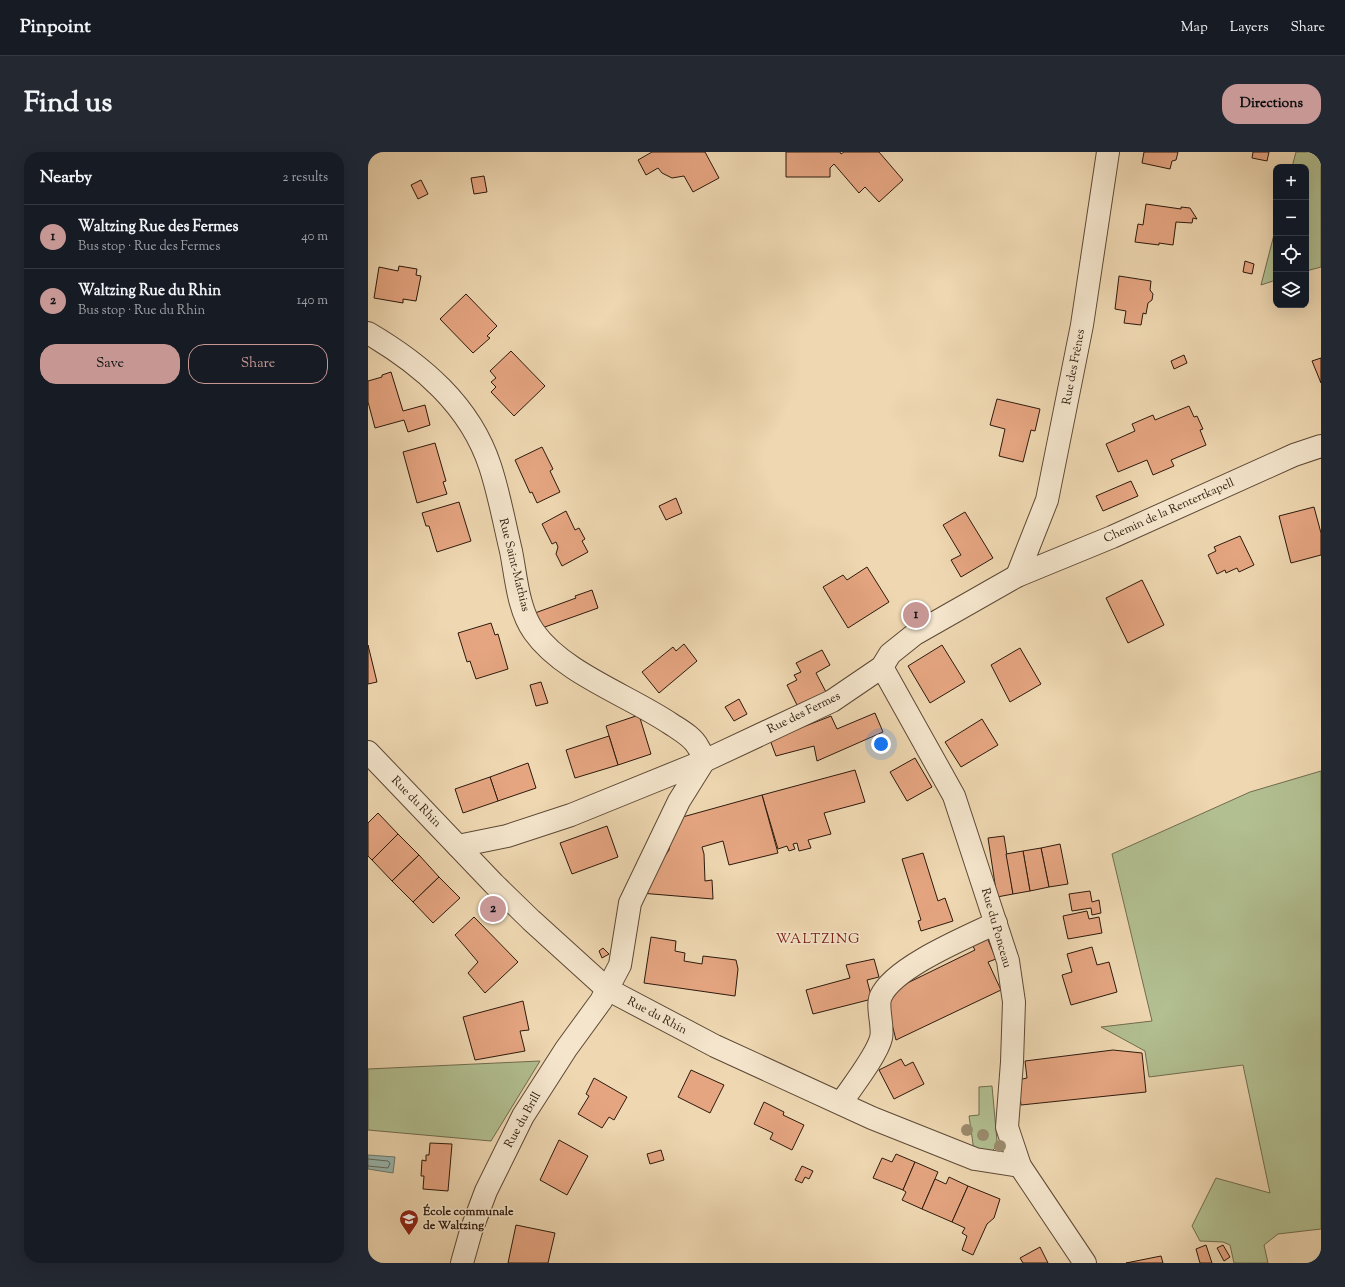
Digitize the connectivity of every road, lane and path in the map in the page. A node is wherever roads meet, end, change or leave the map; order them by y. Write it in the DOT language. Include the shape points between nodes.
graph roads {
  1 [pos="1108,152"];
  2 [pos="368,333"];
  3 [pos="1321,446"];
  4 [pos="1017,576"];
  5 [pos="882,667"];
  6 [pos="368,752"];
  7 [pos="704,761"];
  8 [pos="458,846"];
  9 [pos="996,923"];
  10 [pos="607,989"];
  11 [pos="841,1103"];
  12 [pos="1020,1166"];
  13 [pos="462,1263"];
  14 [pos="1085,1263"];
  1 -- 4 [label="street, Rue des Frênes" via="1082,325 1047,500"];
  2 -- 7 [label="street, Rue Saint-Mathias" via="423,371 451,398 473,429 490,465 522,605 533,631 554,653 586,675 649,709 686,735 698,746"];
  3 -- 4 [label="street, Chemin de la Rentertkapell" via="1294,455 1112,537"];
  4 -- 5 [label="street, Rue des Fermes" via="914,634 890,654"];
  5 -- 7 [label="street, Rue des Fermes" via="832,701"];
  5 -- 9 [label="street, Rue du Ponceau" via="954,796"];
  6 -- 8 [label="street, Rue du Rhin"];
  7 -- 8 [label="street, Rue des Fermes" via="571,815 507,836"];
  7 -- 10 [label="street" via="679,801 630,903 620,965"];
  8 -- 10 [label="street, Rue du Rhin" via="531,920"];
  9 -- 11 [label="street" via="924,958 890,983 880,996 881,1038"];
  9 -- 12 [label="street, Rue du Ponceau" via="1008,961 1014,1002 1007,1127"];
  10 -- 11 [label="street, Rue du Rhin" via="715,1046"];
  10 -- 13 [label="street, Rue du Brill" via="523,1116 486,1191"];
  11 -- 12 [label="street, Rue du Rhin" via="975,1159"];
  12 -- 14 [label="street, Rue du Ponceau"];
}
